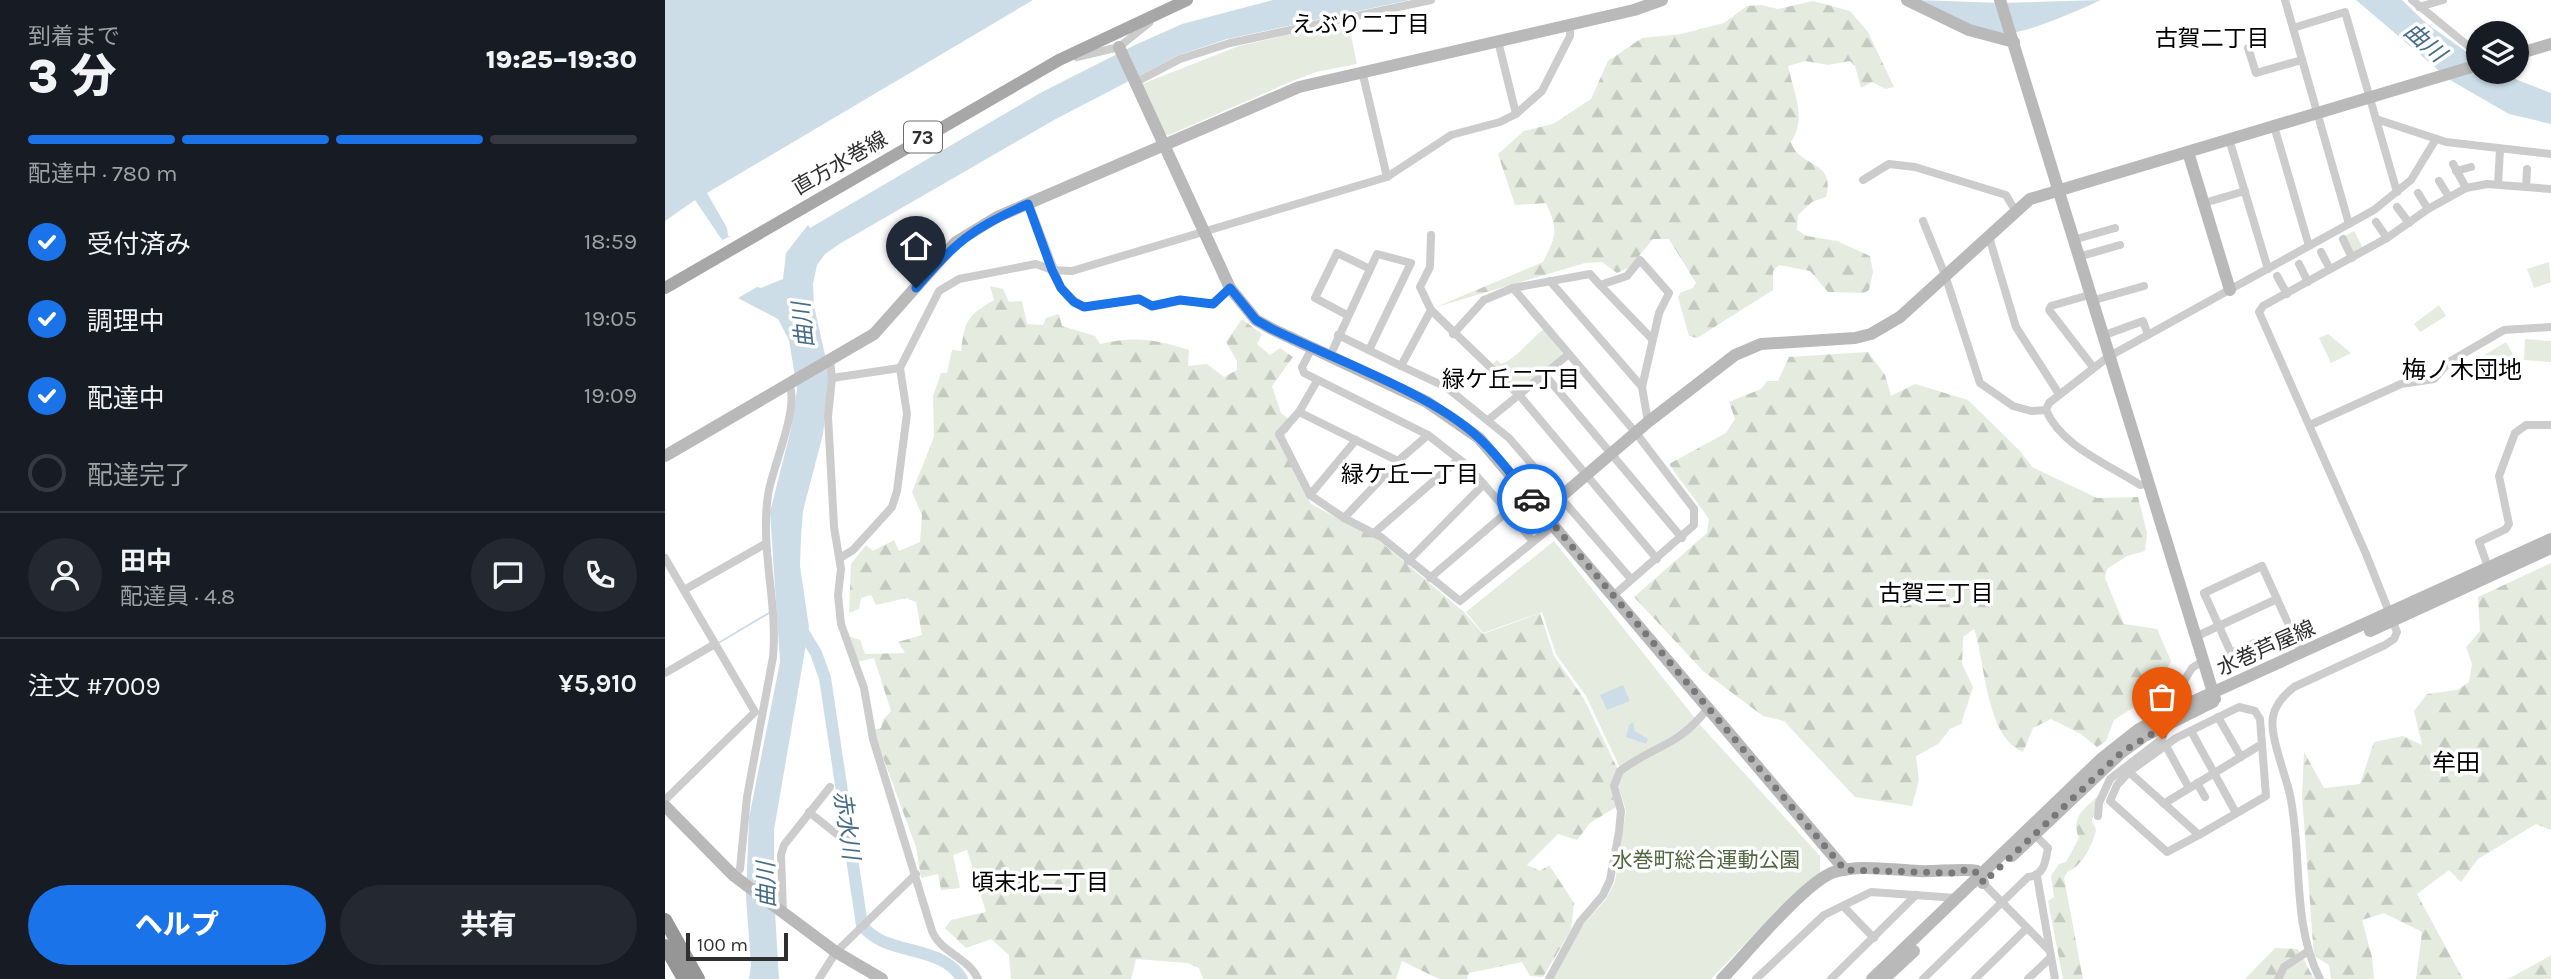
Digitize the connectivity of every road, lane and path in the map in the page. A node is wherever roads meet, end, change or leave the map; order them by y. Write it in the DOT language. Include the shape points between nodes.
graph roads {
  1 [pos="1187,0"];
  2 [pos="1431,0"];
  3 [pos="1662,0"];
  4 [pos="1907,0"];
  5 [pos="2000,0"];
  6 [pos="2285,0"];
  7 [pos="2412,0"];
  8 [pos="2443,0"];
  9 [pos="1170,6"];
  10 [pos="2419,7"];
  11 [pos="1570,24"];
  12 [pos="2293,28"];
  13 [pos="2012,38"];
  14 [pos="1498,41"];
  15 [pos="2466,44"];
  16 [pos="2551,44"];
  17 [pos="1119,47"];
  18 [pos="2248,48"];
  19 [pos="2529,50"];
  20 [pos="1059,60"];
  21 [pos="2302,60"];
  22 [pos="2466,68"];
  23 [pos="1362,71"];
  24 [pos="1136,81"];
  25 [pos="2370,97"];
  26 [pos="2317,112"];
  27 [pos="1515,114"];
  28 [pos="2377,119"];
  29 [pos="2274,126"];
  30 [pos="2229,139"];
  31 [pos="2436,139"];
  32 [pos="1163,146"];
  33 [pos="2500,149"];
  34 [pos="2188,152"];
  35 [pos="2551,154"];
  36 [pos="2471,167"];
  37 [pos="2527,169"];
  38 [pos="1387,177"];
  39 [pos="1863,180"];
  40 [pos="2439,181"];
  41 [pos="2498,184"];
  42 [pos="2526,187"];
  43 [pos="2466,188"];
  44 [pos="2551,189"];
  45 [pos="2058,190"];
  46 [pos="2245,191"];
  47 [pos="2397,192"];
  48 [pos="2418,193"];
  49 [pos="2449,197"];
  50 [pos="1028,204"];
  51 [pos="2204,204"];
  52 [pos="2397,208"];
  53 [pos="2428,209"];
  54 [pos="2016,212"];
  55 [pos="1923,221"];
  56 [pos="2377,222"];
  57 [pos="2409,223"];
  58 [pos="2349,224"];
  59 [pos="2115,228"];
  60 [pos="1206,232"];
  61 [pos="1431,235"];
  62 [pos="1989,237"];
  63 [pos="2343,239"];
  64 [pos="2387,239"];
  65 [pos="2073,240"];
  66 [pos="2120,245"];
  67 [pos="2309,246"];
  68 [pos="2321,252"];
  69 [pos="2078,257"];
  70 [pos="2352,258"];
  71 [pos="2299,264"];
  72 [pos="1370,269"];
  73 [pos="2268,269"];
  74 [pos="2330,269"];
  75 [pos="1052,270"];
  76 [pos="1945,275"];
  77 [pos="2277,276"];
  78 [pos="1550,281"];
  79 [pos="2308,282"];
  80 [pos="1600,285"];
  81 [pos="2144,286"];
  82 [pos="665,288"];
  83 [pos="1230,288"];
  84 [pos="1513,288"];
  85 [pos="2230,290"];
  86 [pos="2287,294"];
  87 [pos="2090,298"];
  88 [pos="1431,310"];
  89 [pos="1347,315"];
  90 [pos="2551,327"];
  91 [pos="1453,334"];
  92 [pos="1338,335"];
  93 [pos="2148,335"];
  94 [pos="2102,336"];
  95 [pos="1652,339"];
  96 [pos="1312,348"];
  97 [pos="1370,350"];
  98 [pos="1569,354"];
  99 [pos="1330,356"];
  100 [pos="2108,357"];
  101 [pos="829,361"];
  102 [pos="1401,366"];
  103 [pos="900,368"];
  104 [pos="2093,368"];
  105 [pos="1545,375"];
  106 [pos="832,378"];
  107 [pos="1317,380"];
  108 [pos="791,383"];
  109 [pos="1642,387"];
  110 [pos="2059,394"];
  111 [pos="1520,396"];
  112 [pos="2046,410"];
  113 [pos="1299,412"];
  114 [pos="1488,420"];
  115 [pos="1648,422"];
  116 [pos="2310,425"];
  117 [pos="2551,425"];
  118 [pos="1636,433"];
  119 [pos="1428,435"];
  120 [pos="1356,440"];
  121 [pos="1611,453"];
  122 [pos="665,456"];
  123 [pos="1459,459"];
  124 [pos="1398,461"];
  125 [pos="1587,475"];
  126 [pos="2148,483"];
  127 [pos="1483,485"];
  128 [pos="1310,495"];
  129 [pos="1561,496"];
  130 [pos="1507,512"];
  131 [pos="1543,512"];
  132 [pos="1344,518"];
  133 [pos="1553,525"];
  134 [pos="1374,533"];
  135 [pos="1682,538"];
  136 [pos="2551,539"];
  137 [pos="1533,541"];
  138 [pos="765,544"];
  139 [pos="2551,548"];
  140 [pos="665,558"];
  141 [pos="839,558"];
  142 [pos="1657,559"];
  143 [pos="1408,561"];
  144 [pos="2488,567"];
  145 [pos="1430,578"];
  146 [pos="1632,579"];
  147 [pos="684,590"];
  148 [pos="1614,595"];
  149 [pos="2277,599"];
  150 [pos="2391,616"];
  151 [pos="2219,626"];
  152 [pos="2290,628"];
  153 [pos="2195,637"];
  154 [pos="715,644"];
  155 [pos="2302,654"];
  156 [pos="2203,661"];
  157 [pos="665,673"];
  158 [pos="2214,697"];
  159 [pos="1707,708"];
  160 [pos="2172,711"];
  161 [pos="2218,717"];
  162 [pos="2165,726"];
  163 [pos="2191,731"];
  164 [pos="2262,744"];
  165 [pos="2166,746"];
  166 [pos="2241,757"];
  167 [pos="2126,770"];
  168 [pos="2214,773"];
  169 [pos="2193,786"];
  170 [pos="830,787"];
  171 [pos="2205,797"];
  172 [pos="665,800"];
  173 [pos="2165,803"];
  174 [pos="665,806"];
  175 [pos="809,812"];
  176 [pos="2236,813"];
  177 [pos="2098,816"];
  178 [pos="2035,835"];
  179 [pos="2199,835"];
  180 [pos="854,841"];
  181 [pos="1845,870"];
  182 [pos="916,874"];
  183 [pos="2037,876"];
  184 [pos="738,879"];
  185 [pos="1982,880"];
  186 [pos="1916,895"];
  187 [pos="1957,898"];
  188 [pos="2002,902"];
  189 [pos="1843,906"];
  190 [pos="780,911"];
  191 [pos="665,920"];
  192 [pos="2026,929"];
  193 [pos="1874,938"];
  194 [pos="665,946"];
  195 [pos="836,951"];
  196 [pos="2307,952"];
  197 [pos="2050,954"];
  198 [pos="684,979"];
  199 [pos="698,979"];
  200 [pos="819,979"];
  201 [pos="882,979"];
  202 [pos="978,979"];
  203 [pos="1549,979"];
  204 [pos="1722,979"];
  205 [pos="1756,979"];
  206 [pos="1831,979"];
  207 [pos="1872,979"];
  208 [pos="1884,979"];
  209 [pos="1923,979"];
  210 [pos="1975,979"];
  211 [pos="2028,979"];
  212 [pos="2055,979"];
  213 [pos="2278,979"];
  214 [pos="2320,979"];
  1 -- 9 [label="main road, 直方水巻線 / 73"];
  2 -- 24 [label="street" via="1230,43 1180,59"];
  3 -- 11 [label="street"];
  4 -- 13 [label="street" via="1969,30"];
  5 -- 13 [label="street"];
  6 -- 12 [label="street"];
  7 -- 10 [label="street"];
  8 -- 10 [label="street"];
  9 -- 17 [label="street"];
  9 -- 20 [label="main road, 直方水巻線 / 73"];
  10 -- 15 [label="street"];
  11 -- 14 [label="street"];
  11 -- 27 [label="street" via="1570,36 1542,91"];
  12 -- 21 [label="street"];
  12 -- 25 [label="street" via="2345,12"];
  13 -- 45 [label="street"];
  14 -- 23 [label="street"];
  14 -- 27 [label="street"];
  16 -- 19 [label="street"];
  17 -- 20 [label="street" via="1064,64"];
  17 -- 24 [label="street"];
  18 -- 21 [label="street" via="2256,73"];
  20 -- 82 [label="main road, 直方水巻線 / 73"];
  21 -- 26 [label="street"];
  22 -- 25 [label="street"];
  23 -- 32 [label="street" via="1300,87"];
  23 -- 38 [label="street"];
  24 -- 32 [label="street"];
  25 -- 26 [label="street"];
  25 -- 28 [label="street"];
  26 -- 29 [label="street"];
  26 -- 58 [label="street"];
  27 -- 38 [label="street" via="1451,135"];
  28 -- 31 [label="street"];
  28 -- 47 [label="street"];
  29 -- 30 [label="street"];
  29 -- 67 [label="street"];
  30 -- 34 [label="street"];
  30 -- 46 [label="street"];
  31 -- 33 [label="street"];
  31 -- 47 [label="street" via="2422,166"];
  32 -- 50 [label="street"];
  32 -- 60 [label="street"];
  33 -- 35 [label="street"];
  33 -- 41 [label="street"];
  34 -- 45 [label="street"];
  34 -- 51 [label="street"];
  36 -- 43 [label="street" via="2455,167"];
  37 -- 42 [label="street"];
  38 -- 60 [label="street"];
  39 -- 54 [label="street" via="1889,164 1915,167 2006,195"];
  40 -- 49 [label="street"];
  41 -- 42 [label="street"];
  41 -- 43 [label="street"];
  42 -- 44 [label="street"];
  43 -- 49 [label="street"];
  45 -- 54 [label="street" via="2030,199"];
  45 -- 65 [label="street"];
  46 -- 51 [label="street"];
  46 -- 73 [label="street"];
  47 -- 58 [label="street"];
  48 -- 53 [label="street"];
  49 -- 53 [label="street"];
  50 -- 75 [label="street"];
  50 -- 101 [label="street" via="964,236 874,334"];
  51 -- 85 [label="street"];
  52 -- 57 [label="street"];
  53 -- 57 [label="street"];
  54 -- 62 [label="street"];
  55 -- 76 [label="street"];
  56 -- 64 [label="street"];
  57 -- 64 [label="street"];
  58 -- 67 [label="street"];
  59 -- 65 [label="street"];
  60 -- 75 [label="street" via="1072,271"];
  60 -- 83 [label="street"];
  61 -- 88 [label="street" via="1430,267 1420,287"];
  62 -- 76 [label="street"];
  62 -- 110 [label="street" via="2016,327"];
  63 -- 70 [label="street"];
  64 -- 70 [label="street"];
  65 -- 69 [label="street"];
  66 -- 69 [label="street"];
  67 -- 73 [label="street"];
  68 -- 74 [label="street"];
  69 -- 87 [label="street"];
  70 -- 74 [label="street"];
  71 -- 79 [label="street"];
  72 -- 89 [label="street"];
  72 -- 89 [label="street" via="1337,253 1315,298"];
  72 -- 97 [label="street" via="1377,254 1411,263"];
  73 -- 85 [label="street"];
  74 -- 79 [label="street"];
  75 -- 83 [label="street" via="1068,298 1084,307 1139,299 1152,306 1180,300 1213,304"];
  75 -- 103 [label="street" via="1035,264 948,284 924,316"];
  76 -- 112 [label="street" via="1980,383 2013,406"];
  76 -- 115 [label="street" via="1899,317 1871,334 1761,344 1735,355"];
  77 -- 86 [label="street"];
  78 -- 80 [label="street" via="1590,274"];
  78 -- 84 [label="street"];
  78 -- 109 [label="street"];
  79 -- 86 [label="street"];
  80 -- 95 [label="street"];
  80 -- 95 [label="street" via="1627,276 1640,260 1669,293"];
  81 -- 87 [label="street"];
  83 -- 96 [label="street" via="1256,320"];
  84 -- 91 [label="street" via="1484,300"];
  84 -- 98 [label="street"];
  85 -- 93 [label="street"];
  86 -- 116 [label="street" via="2259,312"];
  87 -- 94 [label="street"];
  87 -- 104 [label="street" via="2049,310"];
  88 -- 91 [label="street"];
  88 -- 102 [label="street"];
  89 -- 92 [label="street"];
  90 -- 116 [label="street" via="2504,330 2449,362 2434,379 2408,382"];
  91 -- 111 [label="street"];
  92 -- 97 [label="street"];
  92 -- 99 [label="street"];
  93 -- 94 [label="street" via="2143,321"];
  93 -- 100 [label="street"];
  94 -- 100 [label="street"];
  95 -- 109 [label="street"];
  96 -- 99 [label="street"];
  96 -- 107 [label="street" via="1301,367"];
  97 -- 102 [label="street"];
  98 -- 105 [label="street"];
  98 -- 118 [label="street"];
  99 -- 131 [label="street" via="1427,402 1462,424 1494,453"];
  100 -- 104 [label="street"];
  100 -- 126 [label="street"];
  101 -- 106 [label="street"];
  101 -- 108 [label="street"];
  102 -- 114 [label="street" via="1445,387"];
  103 -- 106 [label="street"];
  103 -- 141 [label="street" via="907,414 892,507 853,550"];
  104 -- 110 [label="street"];
  105 -- 111 [label="street"];
  105 -- 121 [label="street"];
  106 -- 141 [label="street" via="828,416"];
  107 -- 113 [label="street"];
  107 -- 119 [label="street"];
  108 -- 122 [label="street"];
  108 -- 138 [label="street" via="787,425 768,494"];
  109 -- 115 [label="street"];
  110 -- 112 [label="street"];
  111 -- 114 [label="street"];
  111 -- 125 [label="street"];
  112 -- 126 [label="street" via="2053,427 2064,437 2140,485"];
  113 -- 120 [label="street"];
  113 -- 128 [label="street" via="1279,434"];
  114 -- 129 [label="street"];
  115 -- 118 [label="street"];
  116 -- 150 [label="street"];
  117 -- 144 [label="street" via="2526,425 2515,433 2499,476 2509,524 2479,542"];
  118 -- 121 [label="street"];
  118 -- 135 [label="street" via="1694,509 1694,525"];
  119 -- 123 [label="street"];
  119 -- 124 [label="street"];
  120 -- 124 [label="street"];
  120 -- 128 [label="street"];
  121 -- 125 [label="street"];
  121 -- 135 [label="street"];
  123 -- 127 [label="street"];
  123 -- 134 [label="street"];
  124 -- 132 [label="street"];
  125 -- 129 [label="street"];
  125 -- 142 [label="street"];
  126 -- 153 [label="street"];
  127 -- 130 [label="street"];
  127 -- 143 [label="street"];
  128 -- 132 [label="street"];
  129 -- 131 [label="street"];
  129 -- 146 [label="street"];
  130 -- 137 [label="street"];
  130 -- 145 [label="street"];
  131 -- 133 [label="street"];
  132 -- 134 [label="street"];
  133 -- 137 [label="street"];
  133 -- 148 [label="street"];
  134 -- 143 [label="street"];
  135 -- 142 [label="street"];
  136 -- 144 [label="street, 水巻芦屋線"];
  137 -- 145 [label="street" via="1460,601"];
  138 -- 147 [label="street"];
  138 -- 184 [label="street" via="773,657 747,797"];
  139 -- 150 [label="street, 水巻芦屋線"];
  140 -- 147 [label="street"];
  141 -- 182 [label="street" via="844,638 864,688 873,739"];
  142 -- 146 [label="street"];
  143 -- 145 [label="street"];
  144 -- 150 [label="street, 水巻芦屋線"];
  146 -- 148 [label="street"];
  147 -- 154 [label="street"];
  148 -- 159 [label="street"];
  149 -- 151 [label="street"];
  149 -- 151 [label="street" via="2262,566 2204,593"];
  149 -- 152 [label="street"];
  150 -- 155 [label="street, 水巻芦屋線"];
  150 -- 158 [label="street, 水巻芦屋線"];
  150 -- 196 [label="street" via="2397,632 2394,639 2294,687 2283,695 2272,718 2294,819 2300,918"];
  151 -- 152 [label="street" via="2231,653"];
  151 -- 153 [label="street"];
  152 -- 155 [label="street"];
  153 -- 156 [label="street"];
  154 -- 157 [label="street"];
  154 -- 172 [label="street" via="755,712"];
  155 -- 158 [label="street, 水巻芦屋線"];
  156 -- 158 [label="street"];
  156 -- 160 [label="street" via="2192,668 2171,702"];
  158 -- 160 [label="street, 水巻芦屋線"];
  158 -- 162 [label="street, 水巻芦屋線"];
  159 -- 181 [label="street"];
  159 -- 203 [label="street" via="1690,730 1670,745 1620,771 1614,786 1621,811 1610,880 1580,922"];
  160 -- 162 [label="street"];
  160 -- 185 [label="street, 水巻芦屋線" via="2139,729 2101,759"];
  161 -- 163 [label="street"];
  161 -- 164 [label="street" via="2239,707 2255,711"];
  161 -- 166 [label="street"];
  162 -- 167 [label="street" via="2162,739"];
  162 -- 178 [label="street, 水巻芦屋線" via="2122,752"];
  163 -- 165 [label="street"];
  163 -- 168 [label="street"];
  164 -- 166 [label="street"];
  164 -- 176 [label="street" via="2266,796"];
  165 -- 167 [label="street"];
  165 -- 169 [label="street"];
  166 -- 168 [label="street"];
  167 -- 173 [label="street"];
  167 -- 177 [label="street" via="2102,791"];
  167 -- 179 [label="street" via="2110,801 2167,852"];
  168 -- 169 [label="street"];
  168 -- 176 [label="street"];
  169 -- 171 [label="street"];
  169 -- 173 [label="street"];
  170 -- 175 [label="street"];
  173 -- 179 [label="street"];
  174 -- 184 [label="street"];
  175 -- 180 [label="street" via="839,836"];
  175 -- 190 [label="street" via="781,855"];
  176 -- 179 [label="street"];
  178 -- 183 [label="street" via="2048,848"];
  178 -- 185 [label="street, 水巻芦屋線"];
  181 -- 185 [label="street" via="1952,873 1970,869"];
  181 -- 204 [label="street" via="1814,885"];
  182 -- 195 [label="street"];
  182 -- 202 [label="street" via="937,940 972,967"];
  183 -- 188 [label="street" via="2028,877"];
  183 -- 197 [label="street"];
  184 -- 190 [label="street"];
  185 -- 187 [label="street, 水巻芦屋線"];
  185 -- 188 [label="street"];
  185 -- 208 [label="street, 水巻芦屋線"];
  186 -- 187 [label="street"];
  186 -- 189 [label="street" via="1871,892"];
  186 -- 193 [label="street"];
  187 -- 207 [label="street, 水巻芦屋線"];
  188 -- 192 [label="street"];
  188 -- 209 [label="street"];
  189 -- 193 [label="street"];
  189 -- 205 [label="street" via="1824,915"];
  190 -- 195 [label="street"];
  191 -- 199 [label="highway"];
  192 -- 197 [label="street"];
  192 -- 210 [label="street"];
  193 -- 206 [label="street"];
  194 -- 198 [label="highway"];
  195 -- 200 [label="street"];
  195 -- 201 [label="street"];
  196 -- 213 [label="street" via="2284,967"];
  196 -- 214 [label="street"];
  197 -- 211 [label="street"];
  197 -- 212 [label="street"];
}
